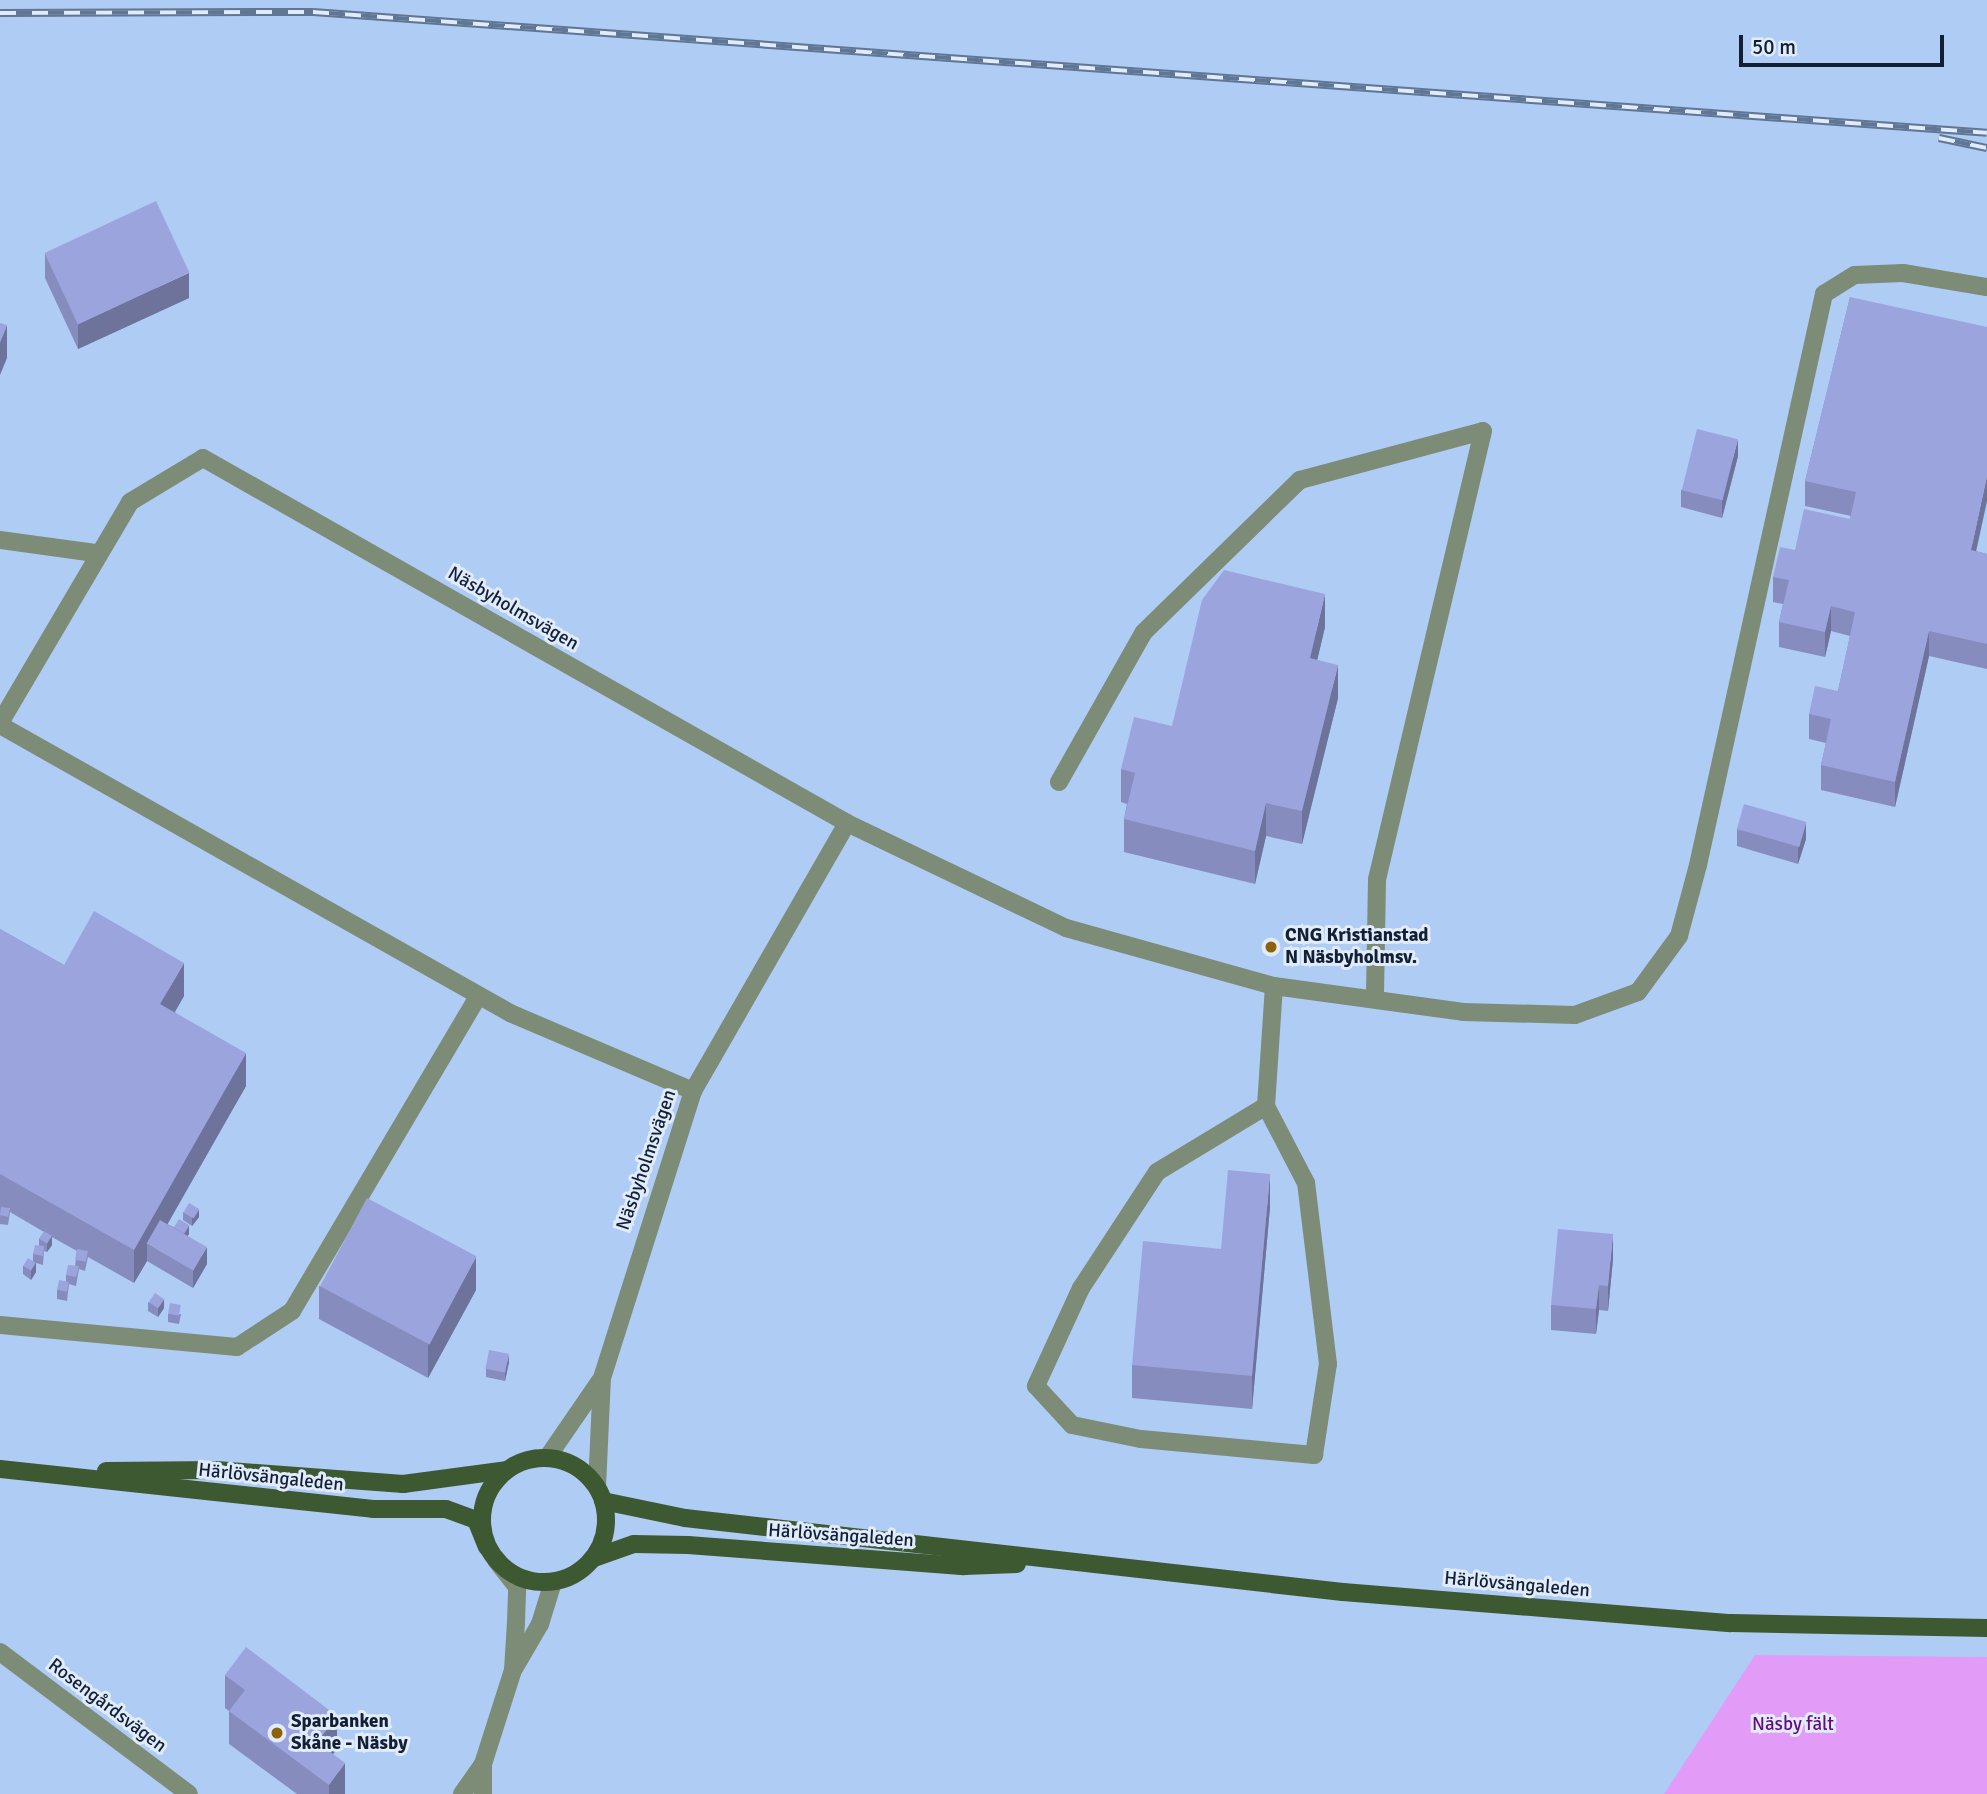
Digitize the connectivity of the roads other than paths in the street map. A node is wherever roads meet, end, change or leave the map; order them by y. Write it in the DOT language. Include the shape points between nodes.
graph roads {
  1 [pos="1987,287"];
  2 [pos="0,540"];
  3 [pos="95,553"];
  4 [pos="0,724"];
  5 [pos="1059,782"];
  6 [pos="847,823"];
  7 [pos="1274,986"];
  8 [pos="478,996"];
  9 [pos="1375,996"];
  10 [pos="692,1091"];
  11 [pos="1266,1106"];
  12 [pos="0,1325"];
  13 [pos="601,1378"];
  14 [pos="547,1458"];
  15 [pos="0,1469"];
  16 [pos="506,1470"];
  17 [pos="32,1472"];
  18 [pos="600,1494"];
  19 [pos="491,1554"];
  20 [pos="594,1558"];
  21 [pos="1045,1562"];
  22 [pos="553,1582"];
  23 [pos="1987,1628"];
  24 [pos="0,1652"];
  25 [pos="513,1670"];
  26 [pos="483,1764"];
  27 [pos="188,1794"];
  28 [pos="462,1794"];
  29 [pos="483,1794"];
  1 -- 9 [label="street, Näsbyholmsvägen" via="1903,272 1855,275 1824,294 1698,865 1679,936 1638,992 1574,1015 1463,1012"];
  2 -- 3 [label="street"];
  3 -- 4 [label="street"];
  3 -- 6 [label="street, Näsbyholmsvägen" via="130,502 203,457"];
  4 -- 8 [label="street"];
  5 -- 9 [label="street" via="1144,632 1300,480 1483,431 1377,880"];
  6 -- 7 [label="street, Näsbyholmsvägen" via="1066,928"];
  6 -- 10 [label="street, Näsbyholmsvägen"];
  7 -- 9 [label="street, Näsbyholmsvägen"];
  7 -- 11 [label="street"];
  8 -- 10 [label="street"];
  8 -- 12 [label="street" via="292,1311 237,1347"];
  10 -- 13 [label="street, Näsbyholmsvägen"];
  11 -- 11 [label="street" via="1306,1183 1328,1364 1314,1455 1140,1439 1072,1425 1037,1386 1081,1288 1157,1172"];
  13 -- 14 [label="street, Näsbyholmsvägen"];
  13 -- 18 [label="street, Näsbyholmsvägen"];
  14 -- 16 [label="main road"];
  14 -- 18 [label="main road" via="584,1472"];
  15 -- 17 [label="main road, Härlövsängaleden"];
  16 -- 17 [label="main road, Härlövsängaleden" via="403,1484 216,1470"];
  16 -- 19 [label="main road" via="483,1505"];
  17 -- 19 [label="main road, Härlövsängaleden" via="373,1510 446,1509 476,1520"];
  18 -- 20 [label="main road" via="605,1531"];
  18 -- 21 [label="main road, Härlövsängaleden" via="685,1518 963,1547"];
  19 -- 22 [label="main road" via="512,1574"];
  19 -- 25 [label="street" via="517,1587"];
  20 -- 21 [label="main road, Härlövsängaleden" via="634,1544 964,1566"];
  20 -- 22 [label="main road"];
  21 -- 23 [label="main road, Härlövsängaleden" via="1731,1623"];
  22 -- 25 [label="street" via="540,1624"];
  24 -- 27 [label="street, Rosengårdsvägen"];
  25 -- 26 [label="street"];
  26 -- 28 [label="street"];
  26 -- 29 [label="street"];
}
